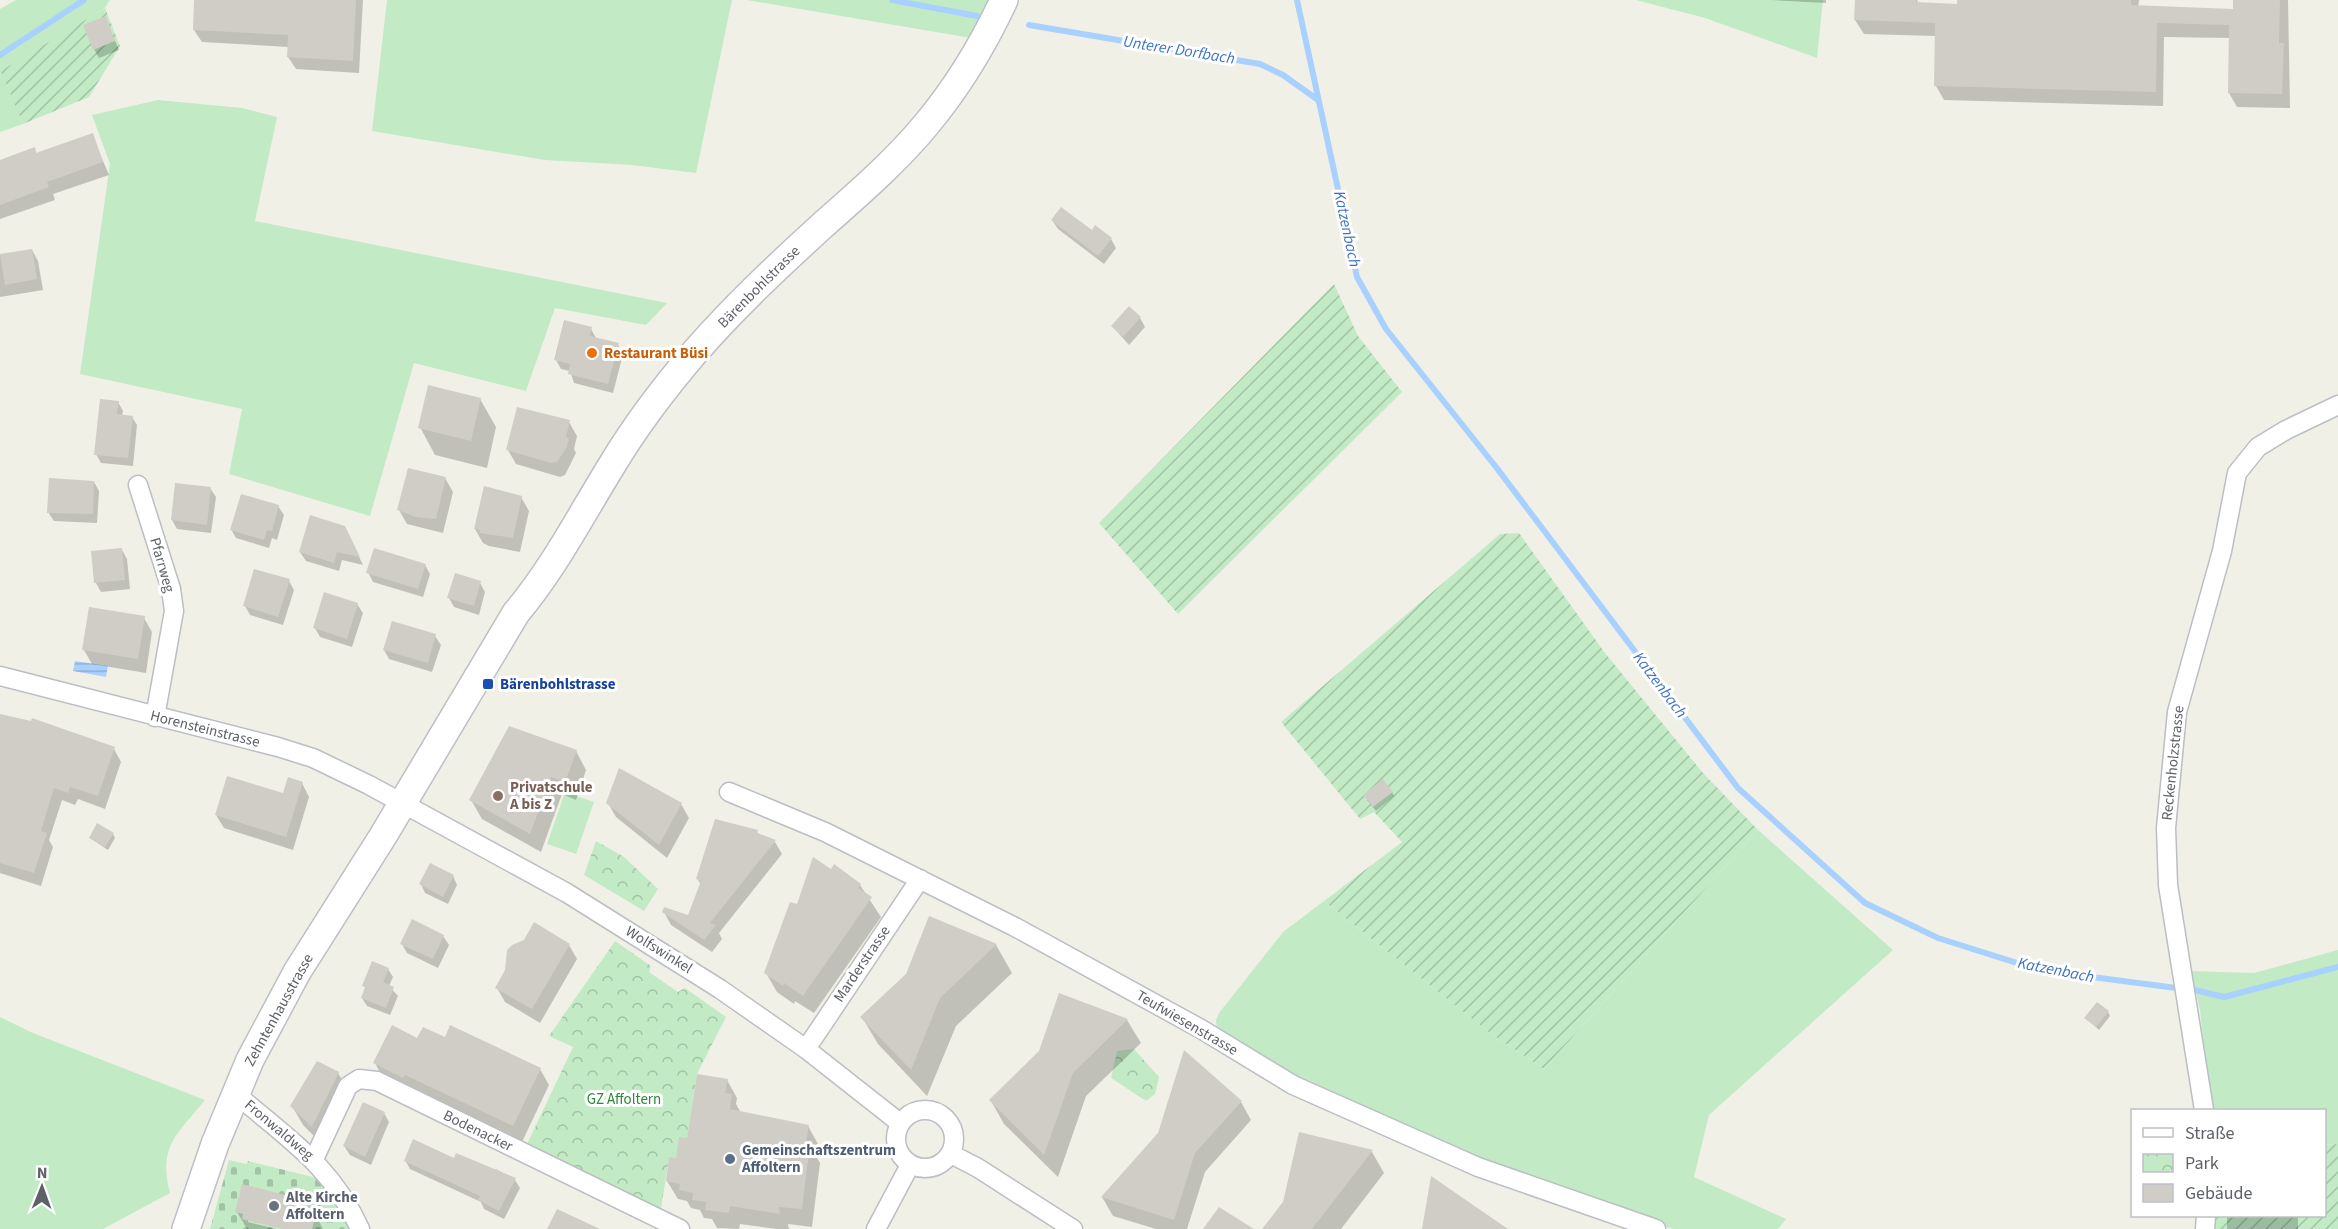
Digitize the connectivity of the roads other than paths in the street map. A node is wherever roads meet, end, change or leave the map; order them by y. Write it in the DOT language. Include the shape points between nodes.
graph roads {
  1 [pos="1004,0"];
  2 [pos="2338,405"];
  3 [pos="138,485"];
  4 [pos="0,676"];
  5 [pos="155,717"];
  6 [pos="729,792"];
  7 [pos="401,805"];
  8 [pos="920,879"];
  9 [pos="806,1049"];
  10 [pos="236,1093"];
  11 [pos="2204,1109"];
  12 [pos="900,1123"];
  13 [pos="951,1154"];
  14 [pos="314,1159"];
  15 [pos="910,1165"];
  16 [pos="186,1229"];
  17 [pos="360,1229"];
  18 [pos="680,1229"];
  19 [pos="876,1229"];
  20 [pos="1073,1229"];
  21 [pos="1656,1229"];
  1 -- 7 [label="street, Bärenbohlstrasse" via="975,55 924,127 860,193 732,312 639,424 537,587 516,613"];
  2 -- 11 [label="street, Reckenholzstrasse" via="2258,447 2236,472 2222,551 2177,712 2166,828 2168,885"];
  3 -- 5 [label="street, Pfarrweg" via="171,589 174,611"];
  4 -- 5 [label="street, Horensteinstrasse"];
  5 -- 7 [label="street, Horensteinstrasse" via="313,758"];
  6 -- 8 [label="street, Teufwiesenstrasse" via="825,832"];
  7 -- 9 [label="street, Wolfswinkel" via="567,893 664,952"];
  7 -- 10 [label="street, Zehntenhausstrasse" via="297,972"];
  8 -- 9 [label="street, Marderstrasse"];
  8 -- 21 [label="street, Teufwiesenstrasse" via="1201,1029 1293,1085 1479,1167"];
  9 -- 12 [label="street, Wolfswinkel"];
  10 -- 14 [label="street, Fronwaldweg"];
  10 -- 16 [label="street, Zehntenhausstrasse" via="214,1144"];
  12 -- 13 [label="street" via="912,1112 937,1112 953,1130"];
  12 -- 15 [label="street" via="895,1141 897,1151"];
  13 -- 15 [label="street" via="928,1169"];
  13 -- 20 [label="street"];
  14 -- 17 [label="street, Fronwaldweg" via="349,1204"];
  14 -- 18 [label="street, Bodenacker" via="348,1086 359,1078 377,1081"];
  15 -- 19 [label="street"];
}
